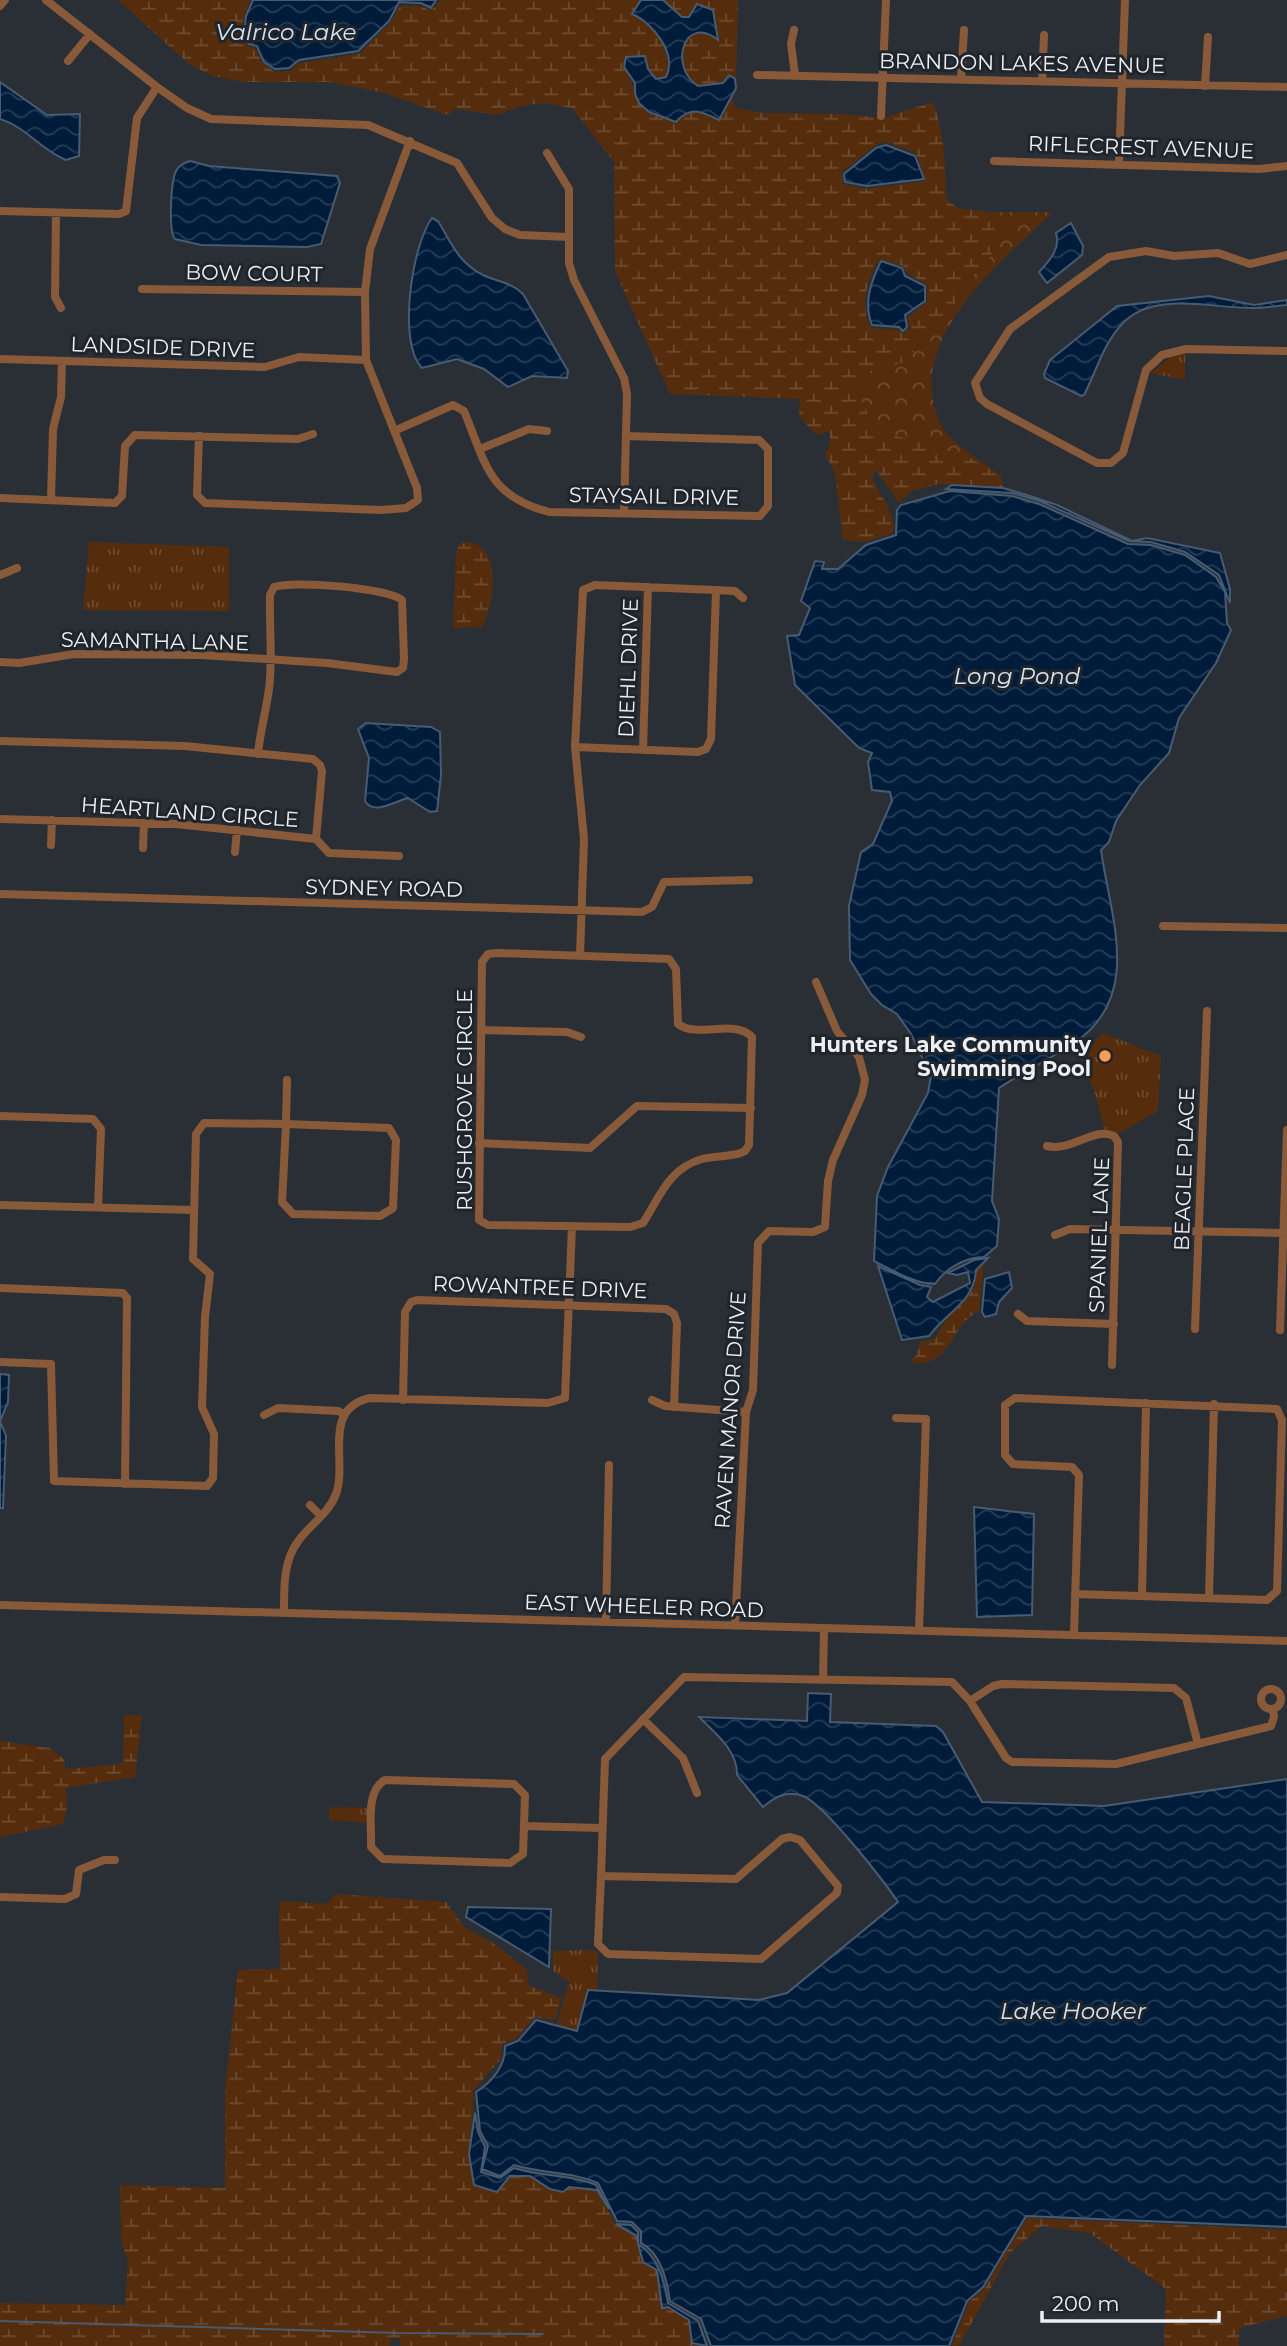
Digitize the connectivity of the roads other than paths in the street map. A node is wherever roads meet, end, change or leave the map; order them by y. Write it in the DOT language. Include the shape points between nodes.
graph roads {
  1 [pos="5,0"];
  2 [pos="46,0"];
  3 [pos="886,0"];
  4 [pos="1125,0"];
  5 [pos="0,6"];
  6 [pos="794,30"];
  7 [pos="964,30"];
  8 [pos="90,34"];
  9 [pos="1044,35"];
  10 [pos="1208,37"];
  11 [pos="68,61"];
  12 [pos="757,75"];
  13 [pos="795,75"];
  14 [pos="883,77"];
  15 [pos="961,78"];
  16 [pos="1042,82"];
  17 [pos="1122,84"];
  18 [pos="1205,86"];
  19 [pos="157,87"];
  20 [pos="1287,87"];
  21 [pos="881,116"];
  22 [pos="410,141"];
  23 [pos="547,153"];
  24 [pos="994,161"];
  25 [pos="1119,163"];
  26 [pos="1287,166"];
  27 [pos="0,212"];
  28 [pos="57,213"];
  29 [pos="569,237"];
  30 [pos="1287,255"];
  31 [pos="142,289"];
  32 [pos="365,292"];
  33 [pos="61,308"];
  34 [pos="1287,351"];
  35 [pos="0,359"];
  36 [pos="366,360"];
  37 [pos="62,361"];
  38 [pos="547,430"];
  39 [pos="394,431"];
  40 [pos="313,434"];
  41 [pos="199,436"];
  42 [pos="626,436"];
  43 [pos="480,449"];
  44 [pos="0,498"];
  45 [pos="51,500"];
  46 [pos="624,513"];
  47 [pos="17,568"];
  48 [pos="0,575"];
  49 [pos="648,587"];
  50 [pos="716,590"];
  51 [pos="743,598"];
  52 [pos="269,661"];
  53 [pos="0,662"];
  54 [pos="0,741"];
  55 [pos="575,747"];
  56 [pos="643,750"];
  57 [pos="258,754"];
  58 [pos="0,819"];
  59 [pos="52,820"];
  60 [pos="144,823"];
  61 [pos="237,830"];
  62 [pos="316,839"];
  63 [pos="51,845"];
  64 [pos="143,848"];
  65 [pos="235,852"];
  66 [pos="399,856"];
  67 [pos="749,880"];
  68 [pos="0,894"];
  69 [pos="582,909"];
  70 [pos="1163,926"];
  71 [pos="1287,928"];
  72 [pos="580,955"];
  73 [pos="816,982"];
  74 [pos="1207,1011"];
  75 [pos="481,1030"];
  76 [pos="581,1037"];
  77 [pos="287,1080"];
  78 [pos="751,1108"];
  79 [pos="0,1116"];
  80 [pos="286,1124"];
  81 [pos="1287,1130"];
  82 [pos="479,1143"];
  83 [pos="1047,1146"];
  84 [pos="0,1205"];
  85 [pos="98,1207"];
  86 [pos="194,1210"];
  87 [pos="572,1226"];
  88 [pos="1116,1229"];
  89 [pos="1199,1231"];
  90 [pos="1285,1233"];
  91 [pos="1055,1235"];
  92 [pos="0,1288"];
  93 [pos="570,1304"];
  94 [pos="1018,1314"];
  95 [pos="1114,1324"];
  96 [pos="1195,1329"];
  97 [pos="1280,1330"];
  98 [pos="0,1362"];
  99 [pos="1112,1365"];
  100 [pos="403,1400"];
  101 [pos="652,1400"];
  102 [pos="1146,1403"];
  103 [pos="1214,1404"];
  104 [pos="674,1407"];
  105 [pos="746,1412"];
  106 [pos="344,1414"];
  107 [pos="264,1415"];
  108 [pos="897,1418"];
  109 [pos="609,1465"];
  110 [pos="125,1484"];
  111 [pos="1283,1495"];
  112 [pos="310,1506"];
  113 [pos="321,1516"];
  114 [pos="1075,1594"];
  115 [pos="1142,1596"];
  116 [pos="1209,1598"];
  117 [pos="0,1605"];
  118 [pos="284,1613"];
  119 [pos="606,1622"];
  120 [pos="736,1626"];
  121 [pos="824,1629"];
  122 [pos="919,1631"];
  123 [pos="1074,1634"];
  124 [pos="1287,1641"];
  125 [pos="823,1680"];
  126 [pos="970,1702"];
  127 [pos="1273,1709"];
  128 [pos="643,1719"];
  129 [pos="1198,1744"];
  130 [pos="697,1793"];
  131 [pos="525,1826"];
  132 [pos="601,1828"];
  133 [pos="115,1860"];
  134 [pos="601,1876"];
  135 [pos="0,1897"];
  1 -- 5 [label="street"];
  2 -- 8 [label="street"];
  3 -- 14 [label="street"];
  4 -- 17 [label="street"];
  6 -- 13 [label="street"];
  7 -- 15 [label="street"];
  8 -- 11 [label="street"];
  8 -- 19 [label="street"];
  9 -- 16 [label="street"];
  10 -- 18 [label="street"];
  12 -- 13 [label="street, BRANDON LAKES AVENUE"];
  13 -- 14 [label="street, BRANDON LAKES AVENUE"];
  14 -- 15 [label="street, BRANDON LAKES AVENUE"];
  14 -- 21 [label="street"];
  15 -- 16 [label="street, BRANDON LAKES AVENUE"];
  16 -- 17 [label="street, BRANDON LAKES AVENUE"];
  17 -- 18 [label="street, BRANDON LAKES AVENUE"];
  17 -- 25 [label="street"];
  18 -- 20 [label="street, BRANDON LAKES AVENUE"];
  19 -- 22 [label="street" via="211,119 368,125"];
  19 -- 28 [label="street" via="137,118 125,211"];
  22 -- 29 [label="street" via="457,163 492,218 505,229"];
  22 -- 32 [label="street" via="370,249"];
  23 -- 29 [label="street" via="569,189"];
  24 -- 25 [label="street, RIFLECREST AVENUE"];
  25 -- 26 [label="street, RIFLECREST AVENUE" via="1245,169"];
  27 -- 28 [label="street"];
  28 -- 33 [label="street" via="55,297"];
  29 -- 42 [label="street" via="574,280 624,378"];
  30 -- 34 [label="street" via="1250,264 1218,253 1174,256 1146,251 1109,257 1010,329 975,383 987,404 1097,463 1111,463 1123,453 1146,370 1162,355 1186,349"];
  31 -- 32 [label="street, BOW COURT"];
  32 -- 36 [label="street"];
  35 -- 37 [label="street, LANDSIDE DRIVE"];
  36 -- 37 [label="street, LANDSIDE DRIVE" via="299,357 265,367"];
  36 -- 39 [label="street"];
  37 -- 45 [label="street" via="61,397 53,429"];
  38 -- 43 [label="street" via="528,429"];
  39 -- 41 [label="street" via="418,500 405,508 381,510 205,503 197,495"];
  39 -- 43 [label="street, STAYSAIL DRIVE" via="453,405 464,411"];
  40 -- 41 [label="street" via="298,439"];
  41 -- 45 [label="street" via="135,435 125,446 122,496 115,503"];
  42 -- 46 [label="street"];
  42 -- 46 [label="street, STAYSAIL DRIVE" via="760,440 768,449 768,506 760,516"];
  43 -- 46 [label="street, STAYSAIL DRIVE" via="494,482 524,505 549,512"];
  44 -- 45 [label="street"];
  47 -- 48 [label="street"];
  49 -- 50 [label="street"];
  49 -- 55 [label="street" via="595,585 583,590"];
  49 -- 56 [label="street, DIEHL DRIVE"];
  50 -- 51 [label="street" via="735,591"];
  50 -- 56 [label="street" via="711,739 706,749 698,752"];
  52 -- 52 [label="street, SAMANTHA LANE" via="397,673 404,659 404,605 392,595 345,587 278,585 270,595"];
  52 -- 53 [label="street, SAMANTHA LANE" via="201,655 75,654"];
  52 -- 57 [label="street, SAMANTHA LANE"];
  54 -- 57 [label="street, HEARTLAND CIRCLE" via="185,746"];
  55 -- 56 [label="street"];
  55 -- 69 [label="street" via="584,839"];
  57 -- 62 [label="street, HEARTLAND CIRCLE" via="313,760 320,765"];
  58 -- 59 [label="street, HEARTLAND CIRCLE"];
  59 -- 60 [label="street, HEARTLAND CIRCLE"];
  59 -- 63 [label="street"];
  60 -- 61 [label="street, HEARTLAND CIRCLE"];
  60 -- 64 [label="street"];
  61 -- 62 [label="street, HEARTLAND CIRCLE"];
  61 -- 65 [label="street"];
  62 -- 66 [label="street" via="330,853"];
  67 -- 69 [label="street, SYDNEY ROAD" via="664,881 652,907 642,912"];
  68 -- 69 [label="street, SYDNEY ROAD"];
  69 -- 72 [label="street"];
  70 -- 71 [label="street"];
  72 -- 75 [label="street, RUSHGROVE CIRCLE" via="488,954 482,962"];
  72 -- 78 [label="street, RUSHGROVE CIRCLE" via="664,958 674,964 675,1016 681,1027 741,1030 752,1037"];
  73 -- 105 [label="street, RAVEN MANOR DRIVE" via="837,1031 859,1057 865,1080 831,1170 825,1227 813,1232 769,1231 758,1243 753,1390"];
  74 -- 89 [label="street, BEAGLE PLACE"];
  75 -- 76 [label="street" via="567,1032"];
  75 -- 82 [label="street, RUSHGROVE CIRCLE"];
  77 -- 80 [label="street"];
  78 -- 82 [label="street" via="637,1106 590,1148"];
  78 -- 87 [label="street, RUSHGROVE CIRCLE" via="745,1151 699,1159 670,1178 643,1223"];
  79 -- 85 [label="street" via="93,1119 101,1129"];
  80 -- 80 [label="street" via="388,1128 396,1140 393,1208 380,1216 293,1214 282,1202"];
  80 -- 86 [label="street" via="204,1123 196,1134"];
  81 -- 90 [label="street"];
  82 -- 87 [label="street, RUSHGROVE CIRCLE" via="479,1220 488,1225"];
  83 -- 88 [label="street, SPANIEL LANE" via="1061,1150 1102,1133 1114,1136 1119,1147"];
  84 -- 85 [label="street"];
  85 -- 86 [label="street"];
  86 -- 110 [label="street" via="193,1256 210,1274 202,1408 214,1430 213,1478 207,1486"];
  87 -- 93 [label="street"];
  88 -- 89 [label="street"];
  88 -- 91 [label="street" via="1070,1229"];
  88 -- 95 [label="street, SPANIEL LANE"];
  89 -- 90 [label="street"];
  89 -- 96 [label="street, BEAGLE PLACE"];
  90 -- 97 [label="street"];
  92 -- 110 [label="street" via="123,1293 127,1298"];
  93 -- 100 [label="street" via="567,1386 560,1402"];
  93 -- 100 [label="street, ROWANTREE DRIVE" via="411,1302 405,1312"];
  93 -- 104 [label="street, ROWANTREE DRIVE" via="666,1309 674,1314"];
  94 -- 95 [label="street" via="1027,1321"];
  95 -- 99 [label="street, SPANIEL LANE"];
  98 -- 110 [label="street" via="51,1364 54,1481"];
  100 -- 106 [label="street" via="360,1400"];
  101 -- 104 [label="street"];
  102 -- 103 [label="street"];
  102 -- 114 [label="street" via="1015,1398 1005,1405 1005,1455 1013,1464 1072,1467 1079,1475"];
  102 -- 115 [label="street"];
  103 -- 111 [label="street" via="1277,1409 1282,1420"];
  103 -- 116 [label="street"];
  104 -- 105 [label="street"];
  105 -- 120 [label="street, RAVEN MANOR DRIVE"];
  106 -- 107 [label="street" via="278,1408"];
  106 -- 113 [label="street" via="337,1491"];
  108 -- 122 [label="street" via="926,1419"];
  109 -- 119 [label="street"];
  111 -- 116 [label="street" via="1277,1591 1268,1600"];
  112 -- 113 [label="street"];
  113 -- 118 [label="street" via="297,1542 287,1562"];
  114 -- 115 [label="street"];
  114 -- 123 [label="street"];
  115 -- 116 [label="street"];
  117 -- 118 [label="street, EAST WHEELER ROAD"];
  118 -- 119 [label="street, EAST WHEELER ROAD"];
  119 -- 120 [label="street, EAST WHEELER ROAD"];
  120 -- 121 [label="street, EAST WHEELER ROAD"];
  121 -- 122 [label="street, EAST WHEELER ROAD"];
  121 -- 125 [label="street"];
  122 -- 123 [label="street, EAST WHEELER ROAD"];
  123 -- 124 [label="street, EAST WHEELER ROAD"];
  125 -- 126 [label="street" via="952,1682"];
  125 -- 128 [label="street" via="684,1677"];
  126 -- 129 [label="street" via="1012,1762 1116,1763"];
  126 -- 129 [label="street" via="1002,1684 1174,1688 1186,1698"];
  127 -- 129 [label="street" via="1271,1726"];
  128 -- 130 [label="street" via="683,1758"];
  128 -- 132 [label="street" via="605,1759"];
  131 -- 131 [label="street" via="525,1795 514,1784 385,1780 372,1794 371,1847 383,1858 510,1863 523,1854"];
  131 -- 132 [label="street"];
  132 -- 134 [label="street"];
  133 -- 135 [label="street" via="79,1870 76,1894 65,1899"];
  134 -- 134 [label="street" via="598,1944 608,1954 761,1959 834,1900 838,1886 800,1840 790,1837 736,1879"];
}
